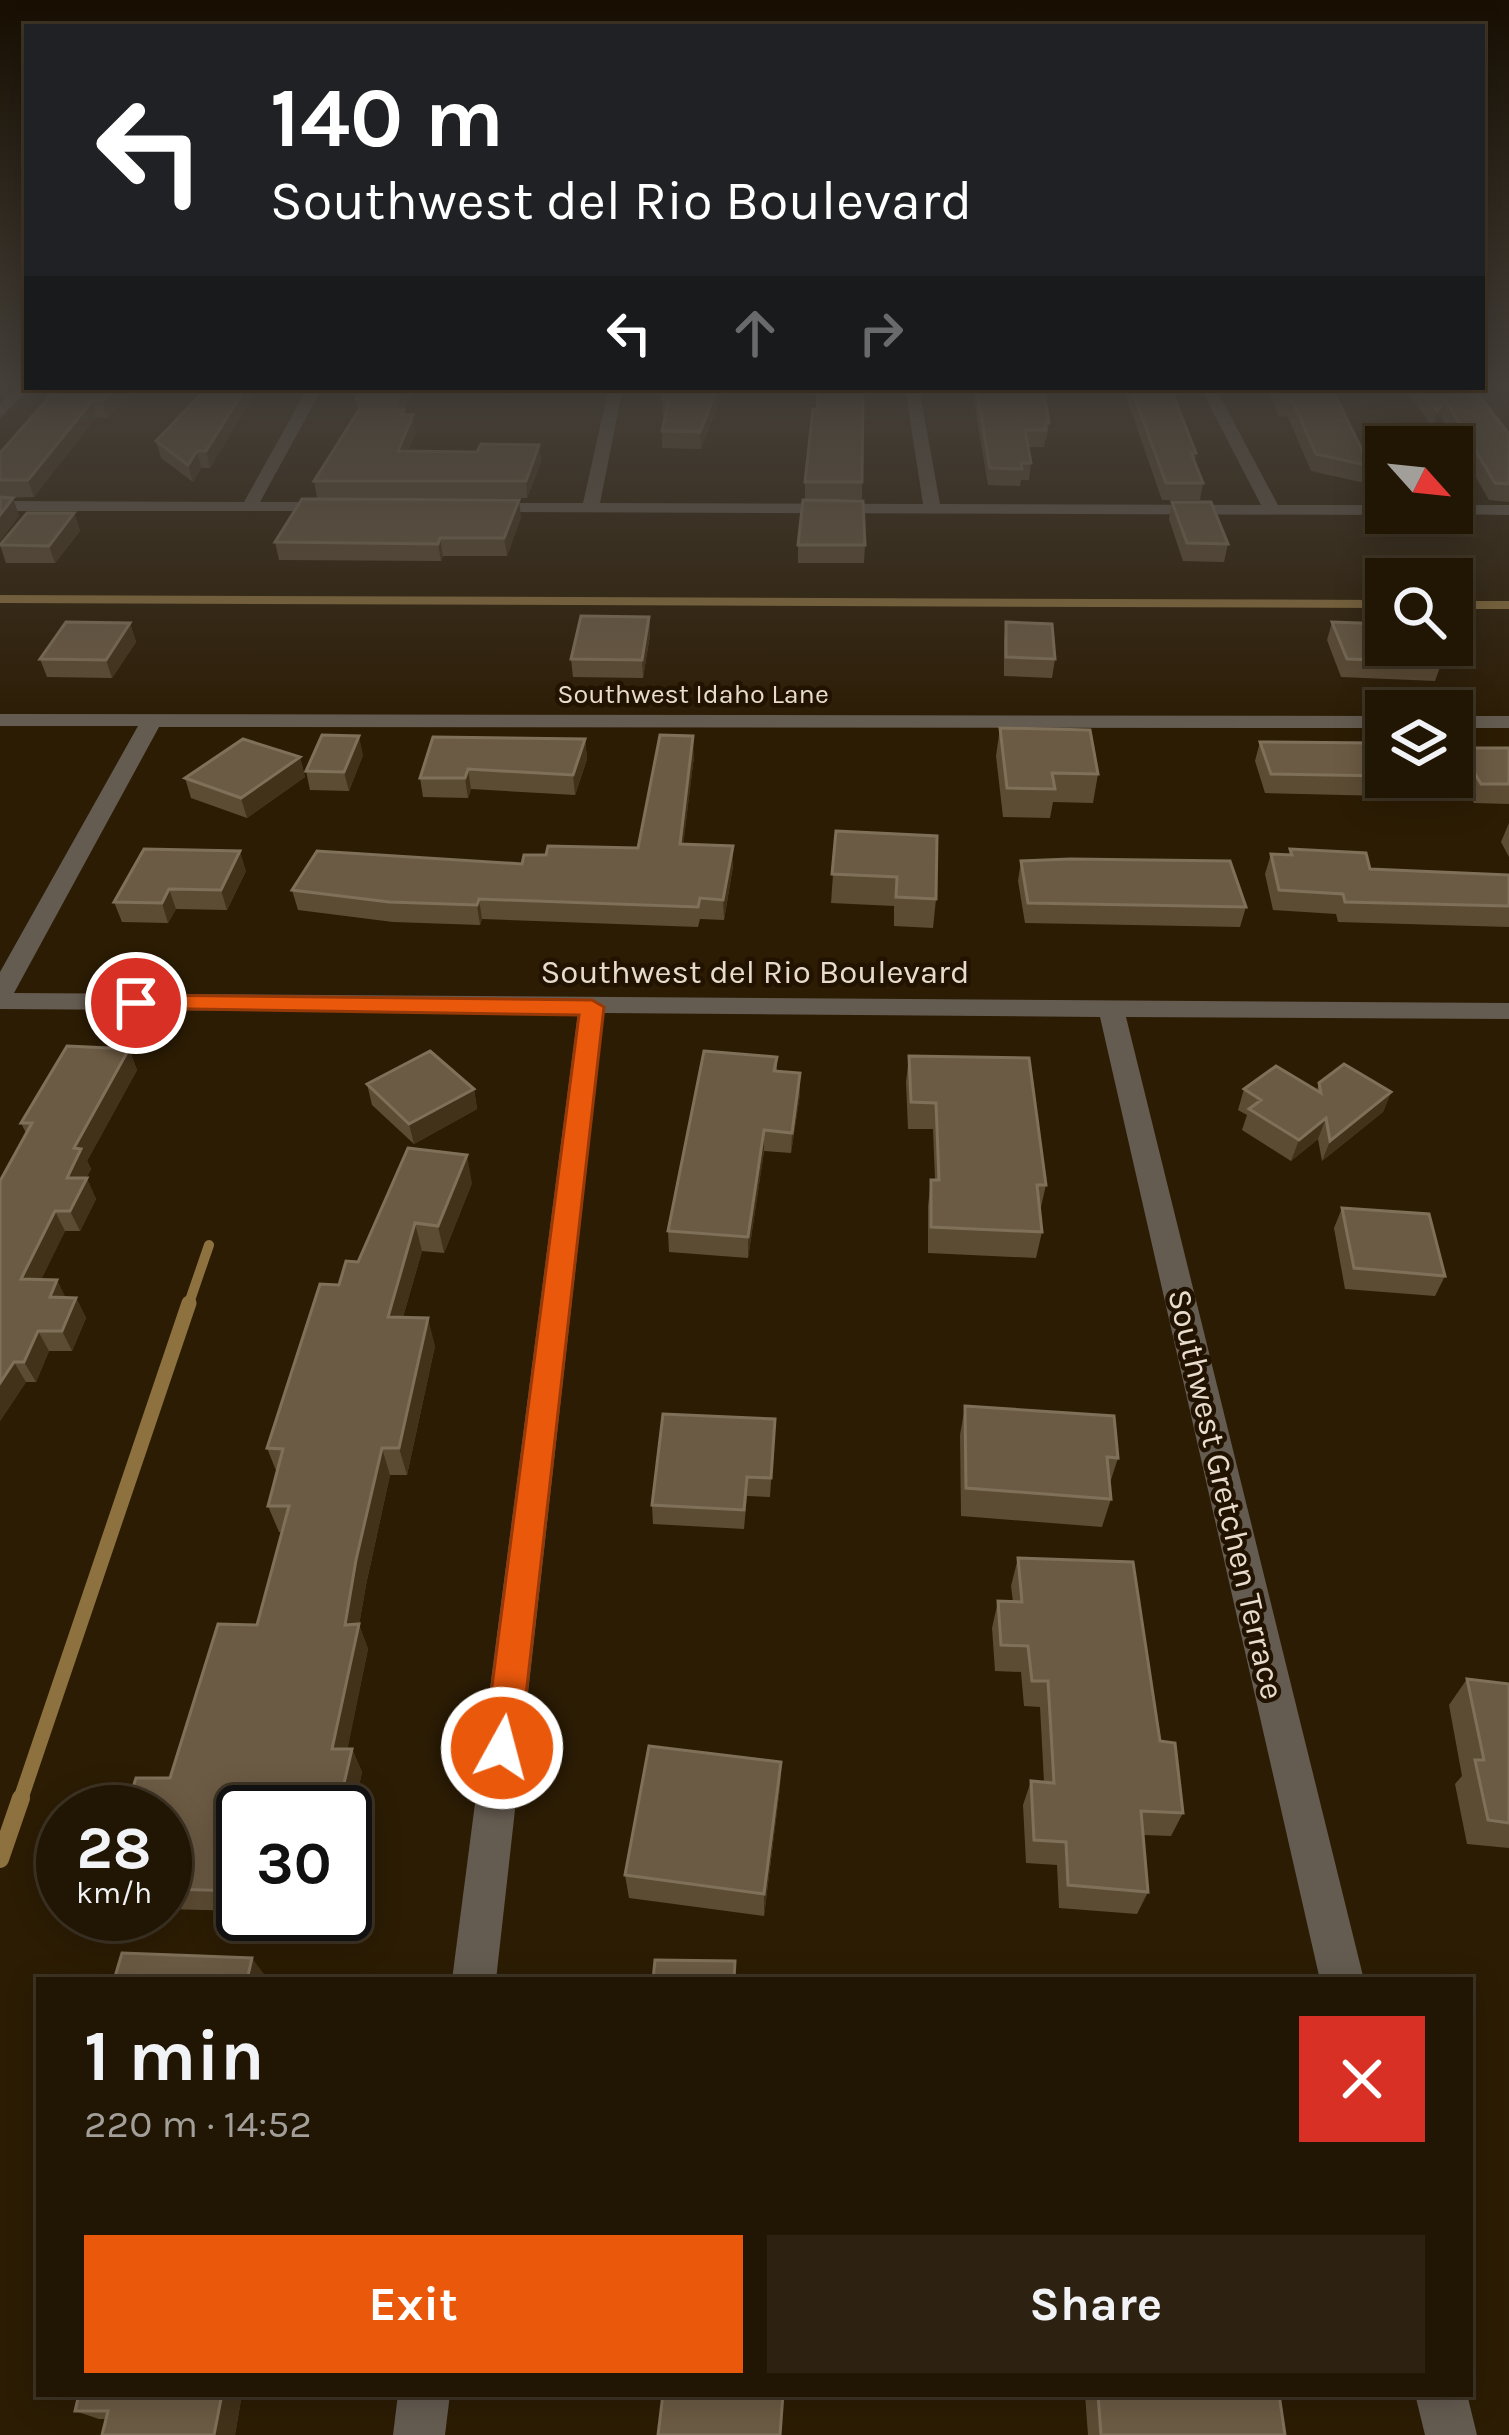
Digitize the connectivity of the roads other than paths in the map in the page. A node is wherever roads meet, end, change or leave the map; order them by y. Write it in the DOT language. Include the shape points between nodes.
graph roads {
  1 [pos="253,501"];
  2 [pos="592,501"];
  3 [pos="931,501"];
  4 [pos="1268,501"];
  5 [pos="0,506"];
  6 [pos="249,507"];
  7 [pos="363,507"];
  8 [pos="454,508"];
  9 [pos="590,508"];
  10 [pos="932,509"];
  11 [pos="1272,509"];
  12 [pos="1365,509"];
  13 [pos="1473,510"];
  14 [pos="1509,510"];
  15 [pos="0,720"];
  16 [pos="152,720"];
  17 [pos="1365,722"];
  18 [pos="1473,722"];
  19 [pos="1509,722"];
  20 [pos="0,998"];
  21 [pos="592,1007"];
  22 [pos="1111,1008"];
  23 [pos="1509,1011"];
  24 [pos="474,1977"];
  25 [pos="1341,1977"];
  26 [pos="424,2397"];
  27 [pos="1442,2397"];
  28 [pos="419,2435"];
  29 [pos="1451,2435"];
  1 -- 6 [label="street"];
  2 -- 9 [label="street"];
  3 -- 10 [label="street"];
  4 -- 11 [label="street"];
  5 -- 6 [label="street"];
  6 -- 7 [label="street"];
  8 -- 9 [label="street"];
  9 -- 10 [label="street"];
  10 -- 11 [label="street"];
  11 -- 12 [label="street"];
  13 -- 14 [label="street"];
  15 -- 16 [label="street, Southwest Idaho Lane"];
  16 -- 17 [label="street, Southwest Idaho Lane"];
  16 -- 20 [label="street"];
  18 -- 19 [label="street"];
  20 -- 21 [label="street, Southwest del Rio Boulevard"];
  21 -- 22 [label="street, Southwest del Rio Boulevard"];
  21 -- 24 [label="street"];
  22 -- 23 [label="street, Southwest del Rio Boulevard"];
  22 -- 25 [label="street, Southwest Gretchen Terrace"];
  26 -- 28 [label="street"];
  27 -- 29 [label="street"];
}
